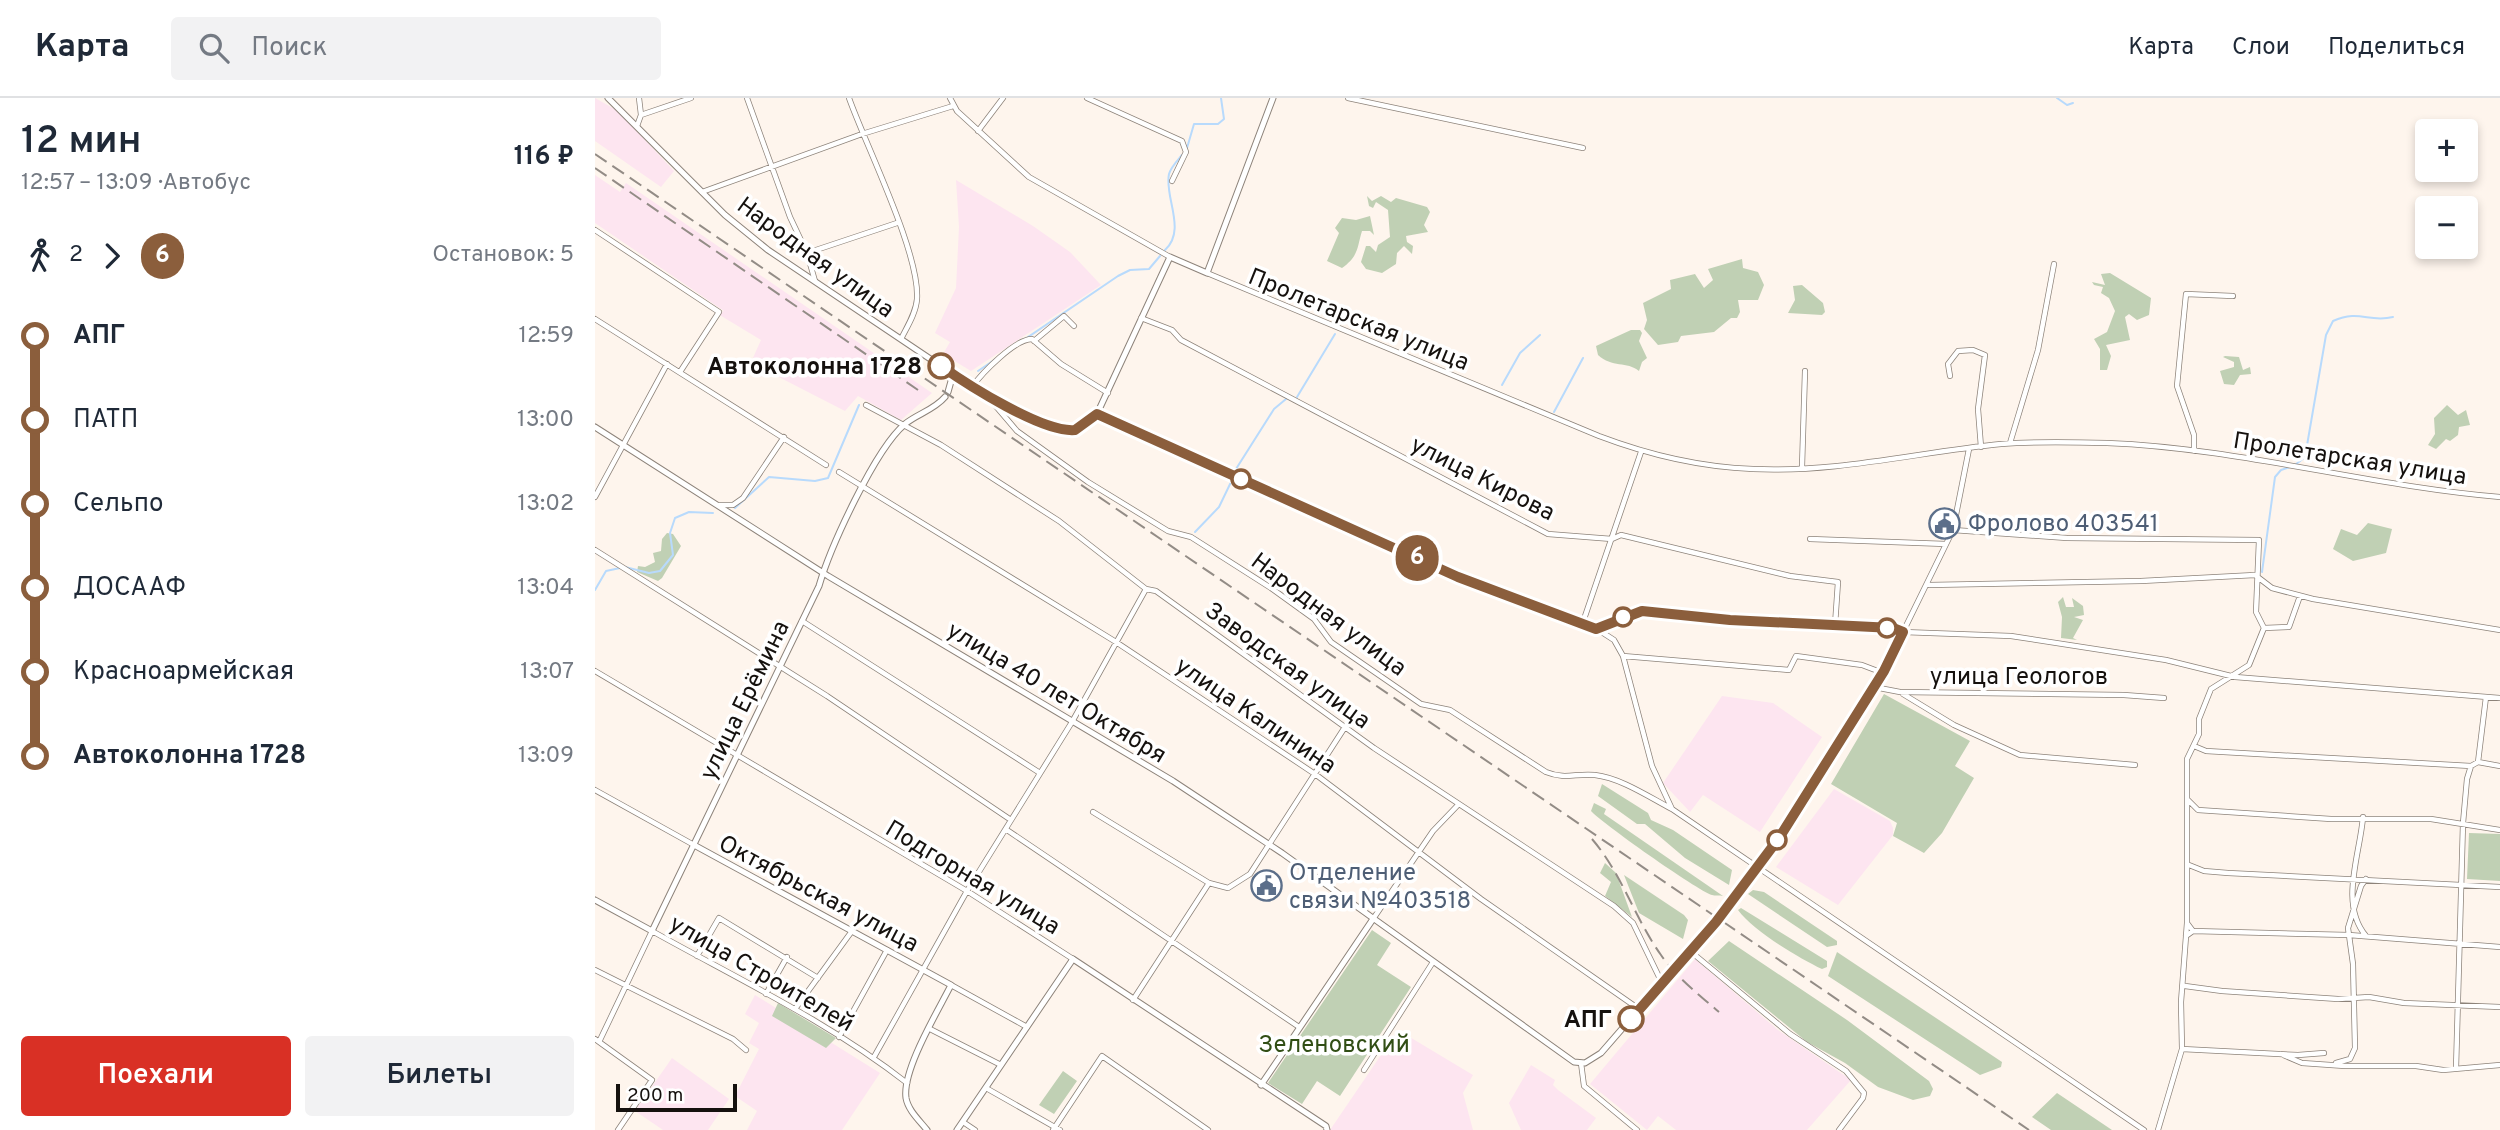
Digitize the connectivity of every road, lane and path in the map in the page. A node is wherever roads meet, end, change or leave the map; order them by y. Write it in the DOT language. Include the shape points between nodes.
graph roads {
  1 [pos="608,98"];
  2 [pos="639,98"];
  3 [pos="691,98"];
  4 [pos="747,98"];
  5 [pos="849,98"];
  6 [pos="950,98"];
  7 [pos="1003,98"];
  8 [pos="1087,98"];
  9 [pos="1273,98"];
  10 [pos="1348,98"];
  11 [pos="953,106"];
  12 [pos="641,115"];
  13 [pos="637,126"];
  14 [pos="978,131"];
  15 [pos="862,134"];
  16 [pos="1583,148"];
  17 [pos="772,166"];
  18 [pos="1172,181"];
  19 [pos="702,192"];
  20 [pos="898,223"];
  21 [pos="595,230"];
  22 [pos="807,253"];
  23 [pos="1170,257"];
  24 [pos="2054,264"];
  25 [pos="1207,273"];
  26 [pos="815,281"];
  27 [pos="2233,296"];
  28 [pos="1140,318"];
  29 [pos="595,320"];
  30 [pos="1074,326"];
  31 [pos="901,339"];
  32 [pos="1034,341"];
  33 [pos="667,364"];
  34 [pos="1805,371"];
  35 [pos="680,372"];
  36 [pos="953,374"];
  37 [pos="1950,376"];
  38 [pos="972,387"];
  39 [pos="1108,393"];
  40 [pos="988,397"];
  41 [pos="866,405"];
  42 [pos="1097,414"];
  43 [pos="904,425"];
  44 [pos="595,427"];
  45 [pos="784,437"];
  46 [pos="2010,443"];
  47 [pos="623,446"];
  48 [pos="1981,447"];
  49 [pos="1969,449"];
  50 [pos="2194,451"];
  51 [pos="1641,452"];
  52 [pos="826,465"];
  53 [pos="1802,467"];
  54 [pos="838,472"];
  55 [pos="862,486"];
  56 [pos="595,497"];
  57 [pos="2500,497"];
  58 [pos="716,505"];
  59 [pos="1953,530"];
  60 [pos="1612,539"];
  61 [pos="1810,539"];
  62 [pos="1946,544"];
  63 [pos="595,550"];
  64 [pos="822,573"];
  65 [pos="2255,575"];
  66 [pos="1929,585"];
  67 [pos="1146,589"];
  68 [pos="2300,596"];
  69 [pos="801,621"];
  70 [pos="1582,625"];
  71 [pos="1835,625"];
  72 [pos="2264,628"];
  73 [pos="1596,629"];
  74 [pos="2500,630"];
  75 [pos="1903,632"];
  76 [pos="1116,642"];
  77 [pos="1623,656"];
  78 [pos="779,665"];
  79 [pos="595,671"];
  80 [pos="1882,673"];
  81 [pos="2223,677"];
  82 [pos="2235,677"];
  83 [pos="1874,687"];
  84 [pos="1900,692"];
  85 [pos="2486,696"];
  86 [pos="2164,698"];
  87 [pos="2500,698"];
  88 [pos="1072,722"];
  89 [pos="1345,727"];
  90 [pos="2194,746"];
  91 [pos="736,757"];
  92 [pos="2478,762"];
  93 [pos="2134,765"];
  94 [pos="2471,766"];
  95 [pos="2500,766"];
  96 [pos="1040,773"];
  97 [pos="1315,774"];
  98 [pos="595,790"];
  99 [pos="2187,800"];
  100 [pos="1457,806"];
  101 [pos="1672,809"];
  102 [pos="2198,810"];
  103 [pos="1093,812"];
  104 [pos="2187,817"];
  105 [pos="2363,817"];
  106 [pos="1011,820"];
  107 [pos="2462,823"];
  108 [pos="1007,830"];
  109 [pos="2500,830"];
  110 [pos="1270,844"];
  111 [pos="694,845"];
  112 [pos="1419,851"];
  113 [pos="2189,865"];
  114 [pos="1757,868"];
  115 [pos="2354,879"];
  116 [pos="2366,879"];
  117 [pos="1209,883"];
  118 [pos="2463,885"];
  119 [pos="2500,887"];
  120 [pos="967,891"];
  121 [pos="595,900"];
  122 [pos="2354,906"];
  123 [pos="1373,919"];
  124 [pos="2186,923"];
  125 [pos="652,931"];
  126 [pos="852,931"];
  127 [pos="2193,931"];
  128 [pos="2349,935"];
  129 [pos="2186,936"];
  130 [pos="2367,937"];
  131 [pos="1172,941"];
  132 [pos="2459,943"];
  133 [pos="2500,947"];
  134 [pos="887,950"];
  135 [pos="1690,951"];
  136 [pos="697,956"];
  137 [pos="787,957"];
  138 [pos="1073,959"];
  139 [pos="1433,962"];
  140 [pos="595,970"];
  141 [pos="924,970"];
  142 [pos="818,978"];
  143 [pos="1662,983"];
  144 [pos="625,985"];
  145 [pos="951,985"];
  146 [pos="2185,986"];
  147 [pos="766,994"];
  148 [pos="2352,998"];
  149 [pos="1132,1001"];
  150 [pos="2456,1005"];
  151 [pos="2500,1007"];
  152 [pos="795,1009"];
  153 [pos="1639,1009"];
  154 [pos="1027,1027"];
  155 [pos="1299,1027"];
  156 [pos="930,1029"];
  157 [pos="839,1037"];
  158 [pos="598,1039"];
  159 [pos="2182,1049"];
  160 [pos="746,1050"];
  161 [pos="2324,1053"];
  162 [pos="2281,1054"];
  163 [pos="874,1057"];
  164 [pos="1581,1063"];
  165 [pos="2322,1064"];
  166 [pos="1001,1065"];
  167 [pos="2500,1065"];
  168 [pos="2456,1069"];
  169 [pos="1364,1070"];
  170 [pos="908,1083"];
  171 [pos="1261,1085"];
  172 [pos="986,1088"];
  173 [pos="963,1122"];
  174 [pos="1326,1128"];
  175 [pos="618,1130"];
  176 [pos="927,1130"];
  177 [pos="957,1130"];
  178 [pos="975,1130"];
  179 [pos="1056,1130"];
  180 [pos="1208,1130"];
  181 [pos="1637,1130"];
  182 [pos="1839,1130"];
  183 [pos="2144,1130"];
  184 [pos="2158,1130"];
  1 -- 13 [label="street, Народная улица"];
  2 -- 12 [label="street"];
  3 -- 12 [label="street"];
  4 -- 17 [label="street"];
  5 -- 15 [label="street"];
  6 -- 11 [label="street, Пролетарская улица"];
  7 -- 14 [label="street"];
  8 -- 18 [label="street" via="1182,141 1186,150"];
  9 -- 25 [label="street"];
  10 -- 16 [label="street"];
  11 -- 14 [label="street, Пролетарская улица"];
  11 -- 15 [label="street"];
  12 -- 13 [label="street"];
  13 -- 19 [label="street, Народная улица"];
  14 -- 23 [label="street, Пролетарская улица" via="1029,177"];
  15 -- 17 [label="street"];
  15 -- 20 [label="street"];
  17 -- 19 [label="street"];
  17 -- 22 [label="street"];
  19 -- 26 [label="street, Народная улица" via="744,232"];
  20 -- 22 [label="street"];
  20 -- 31 [label="street" via="916,281 917,302"];
  21 -- 35 [label="street" via="719,312"];
  22 -- 26 [label="street"];
  23 -- 25 [label="street, Пролетарская улица"];
  23 -- 28 [label="street"];
  24 -- 46 [label="street" via="2038,350"];
  25 -- 51 [label="street, Пролетарская улица"];
  26 -- 31 [label="street, Народная улица"];
  27 -- 50 [label="street" via="2186,294 2176,386 2194,435"];
  28 -- 39 [label="street"];
  28 -- 60 [label="street, улица Кирова" via="1172,330 1193,346 1548,534"];
  29 -- 33 [label="street"];
  30 -- 32 [label="street" via="1064,316"];
  31 -- 36 [label="street, Народная улица"];
  32 -- 38 [label="street" via="1026,339 1008,351"];
  32 -- 39 [label="street"];
  33 -- 35 [label="street"];
  33 -- 47 [label="street"];
  34 -- 53 [label="street"];
  35 -- 45 [label="street"];
  36 -- 38 [label="street, Народная улица"];
  36 -- 43 [label="street, улица Ерёмина" via="947,395"];
  37 -- 48 [label="street" via="1948,364 1958,351 1985,355 1978,409"];
  38 -- 40 [label="street, Народная улица"];
  39 -- 42 [label="street"];
  40 -- 42 [label="street, Народная улица" via="1051,425 1075,430"];
  40 -- 101 [label="street, Народная улица" via="1017,431 1088,482 1168,531 1191,537 1271,589 1314,619 1331,642 1421,704 1450,710 1546,772 1561,778 1608,778"];
  41 -- 43 [label="street, Заводская улица"];
  42 -- 70 [label="street" via="1447,572"];
  43 -- 55 [label="street, улица Ерёмина"];
  43 -- 67 [label="street, Заводская улица" via="1059,522"];
  44 -- 47 [label="street, улица 40 лет Октября"];
  45 -- 52 [label="street"];
  45 -- 58 [label="street" via="738,503"];
  46 -- 48 [label="street, Пролетарская улица"];
  46 -- 50 [label="street, Пролетарская улица" via="2109,443"];
  47 -- 56 [label="street"];
  47 -- 58 [label="street, улица 40 лет Октября"];
  48 -- 49 [label="street, Пролетарская улица"];
  49 -- 53 [label="street, Пролетарская улица"];
  49 -- 59 [label="street"];
  50 -- 57 [label="street, Пролетарская улица"];
  51 -- 53 [label="street, Пролетарская улица" via="1689,463 1755,469"];
  51 -- 60 [label="street"];
  54 -- 55 [label="street, улица Калинина"];
  55 -- 64 [label="street, улица Ерёмина"];
  55 -- 76 [label="street, улица Калинина"];
  58 -- 64 [label="street, улица 40 лет Октября"];
  59 -- 62 [label="street"];
  59 -- 65 [label="street" via="2067,538 2259,540"];
  60 -- 70 [label="street"];
  60 -- 71 [label="street, улица Кирова" via="1621,535 1790,576 1838,582"];
  61 -- 62 [label="street"];
  62 -- 66 [label="street"];
  63 -- 78 [label="street"];
  64 -- 69 [label="street, улица Ерёмина"];
  64 -- 88 [label="street, улица 40 лет Октября"];
  65 -- 66 [label="street"];
  65 -- 68 [label="street" via="2271,588"];
  65 -- 72 [label="street" via="2256,612"];
  66 -- 75 [label="street"];
  67 -- 76 [label="street"];
  67 -- 89 [label="street, Заводская улица" via="1156,591"];
  68 -- 72 [label="street" via="2289,626"];
  68 -- 74 [label="street"];
  69 -- 78 [label="street, улица Ерёмина"];
  69 -- 96 [label="street"];
  70 -- 73 [label="street"];
  71 -- 73 [label="street" via="1642,611"];
  71 -- 75 [label="street"];
  72 -- 82 [label="street" via="2249,665"];
  73 -- 77 [label="street" via="1614,640"];
  75 -- 80 [label="street, улица Геологов"];
  75 -- 81 [label="street" via="2011,636 2166,660"];
  76 -- 88 [label="street"];
  76 -- 97 [label="street, улица Калинина"];
  77 -- 80 [label="street" via="1789,670 1796,656 1863,665"];
  77 -- 101 [label="street" via="1653,766"];
  78 -- 91 [label="street, улица Ерёмина"];
  78 -- 106 [label="street"];
  79 -- 91 [label="street, Подгорная улица"];
  80 -- 83 [label="street, улица Геологов"];
  81 -- 82 [label="street"];
  81 -- 90 [label="street" via="2211,690"];
  82 -- 85 [label="street"];
  83 -- 84 [label="street, улица Геологов"];
  83 -- 114 [label="street, улица Геологов"];
  84 -- 86 [label="street, улица Геологов"];
  84 -- 93 [label="street" via="1954,725 2019,755"];
  85 -- 87 [label="street"];
  85 -- 92 [label="street"];
  88 -- 96 [label="street"];
  88 -- 110 [label="street, улица 40 лет Октября"];
  89 -- 97 [label="street"];
  89 -- 100 [label="street, Заводская улица"];
  90 -- 94 [label="street" via="2206,751"];
  90 -- 99 [label="street" via="2187,759"];
  91 -- 111 [label="street, улица Ерёмина"];
  91 -- 120 [label="street, Подгорная улица"];
  92 -- 94 [label="street"];
  92 -- 95 [label="street"];
  94 -- 107 [label="street"];
  96 -- 106 [label="street"];
  97 -- 110 [label="street"];
  97 -- 112 [label="street, улица Калинина"];
  98 -- 111 [label="street, Октябрьская улица"];
  99 -- 102 [label="street"];
  99 -- 104 [label="street"];
  100 -- 112 [label="street"];
  100 -- 143 [label="street, Заводская улица" via="1633,923"];
  101 -- 114 [label="street, Народная улица"];
  102 -- 104 [label="street"];
  102 -- 105 [label="street"];
  103 -- 117 [label="street"];
  104 -- 113 [label="street"];
  105 -- 107 [label="street"];
  105 -- 115 [label="street"];
  106 -- 108 [label="street"];
  107 -- 109 [label="street"];
  107 -- 118 [label="street"];
  108 -- 120 [label="street"];
  108 -- 131 [label="street"];
  110 -- 117 [label="street" via="1238,884 1224,888"];
  110 -- 123 [label="street, улица 40 лет Октября"];
  111 -- 125 [label="street, улица Ерёмина"];
  111 -- 126 [label="street, Октябрьская улица"];
  112 -- 123 [label="street"];
  112 -- 153 [label="street, улица Калинина"];
  113 -- 115 [label="street" via="2216,872"];
  113 -- 124 [label="street"];
  114 -- 135 [label="street, улица Геологов"];
  114 -- 183 [label="street, Народная улица"];
  115 -- 116 [label="street"];
  115 -- 122 [label="street"];
  116 -- 118 [label="street"];
  116 -- 122 [label="street"];
  117 -- 131 [label="street"];
  118 -- 119 [label="street"];
  118 -- 132 [label="street"];
  120 -- 138 [label="street, Подгорная улица"];
  120 -- 141 [label="street"];
  121 -- 125 [label="street, улица Строителей"];
  122 -- 128 [label="street"];
  122 -- 130 [label="street" via="2354,918"];
  123 -- 139 [label="street, улица 40 лет Октября"];
  123 -- 155 [label="street"];
  124 -- 127 [label="street"];
  124 -- 129 [label="street"];
  125 -- 136 [label="street, улица Строителей"];
  125 -- 144 [label="street, улица Ерёмина"];
  126 -- 134 [label="street, Октябрьская улица"];
  126 -- 142 [label="street"];
  127 -- 128 [label="street"];
  127 -- 129 [label="street"];
  128 -- 130 [label="street"];
  128 -- 148 [label="street"];
  129 -- 146 [label="street"];
  130 -- 132 [label="street"];
  131 -- 149 [label="street"];
  131 -- 155 [label="street"];
  132 -- 133 [label="street"];
  132 -- 150 [label="street"];
  134 -- 141 [label="street, Октябрьская улица"];
  134 -- 157 [label="street"];
  135 -- 143 [label="street"];
  135 -- 182 [label="street" via="1790,1034 1852,1077 1863,1098"];
  136 -- 137 [label="street" via="719,918"];
  136 -- 147 [label="street, улица Строителей"];
  137 -- 142 [label="street"];
  137 -- 147 [label="street"];
  138 -- 149 [label="street, Подгорная улица"];
  138 -- 154 [label="street"];
  139 -- 164 [label="street, улица 40 лет Октября" via="1537,1039"];
  139 -- 169 [label="street"];
  140 -- 144 [label="street"];
  141 -- 145 [label="street, Октябрьская улица"];
  141 -- 163 [label="street"];
  142 -- 152 [label="street"];
  143 -- 153 [label="street"];
  144 -- 158 [label="street, улица Ерёмина"];
  144 -- 160 [label="street"];
  145 -- 154 [label="street, Октябрьская улица"];
  145 -- 156 [label="street"];
  146 -- 148 [label="street"];
  146 -- 159 [label="street"];
  147 -- 152 [label="street, улица Строителей"];
  148 -- 150 [label="street"];
  148 -- 165 [label="street" via="2355,1048 2350,1059"];
  149 -- 171 [label="street, Подгорная улица"];
  150 -- 151 [label="street"];
  150 -- 168 [label="street"];
  152 -- 157 [label="street, улица Строителей"];
  153 -- 164 [label="street" via="1601,1053"];
  154 -- 166 [label="street"];
  155 -- 171 [label="street"];
  156 -- 166 [label="street"];
  156 -- 170 [label="street"];
  157 -- 163 [label="street, улица Строителей"];
  158 -- 175 [label="street" via="652,1080"];
  159 -- 162 [label="street"];
  159 -- 184 [label="street"];
  161 -- 162 [label="street"];
  162 -- 165 [label="street" via="2302,1063"];
  163 -- 170 [label="street, улица Строителей"];
  164 -- 181 [label="street" via="1584,1086"];
  165 -- 168 [label="street"];
  166 -- 172 [label="street"];
  167 -- 168 [label="street"];
  170 -- 176 [label="street" via="908,1104"];
  171 -- 174 [label="street, Подгорная улица"];
  172 -- 173 [label="street"];
  172 -- 179 [label="street"];
  173 -- 177 [label="street"];
  173 -- 178 [label="street"];
  179 -- 180 [label="street" via="1103,1056"];
}
